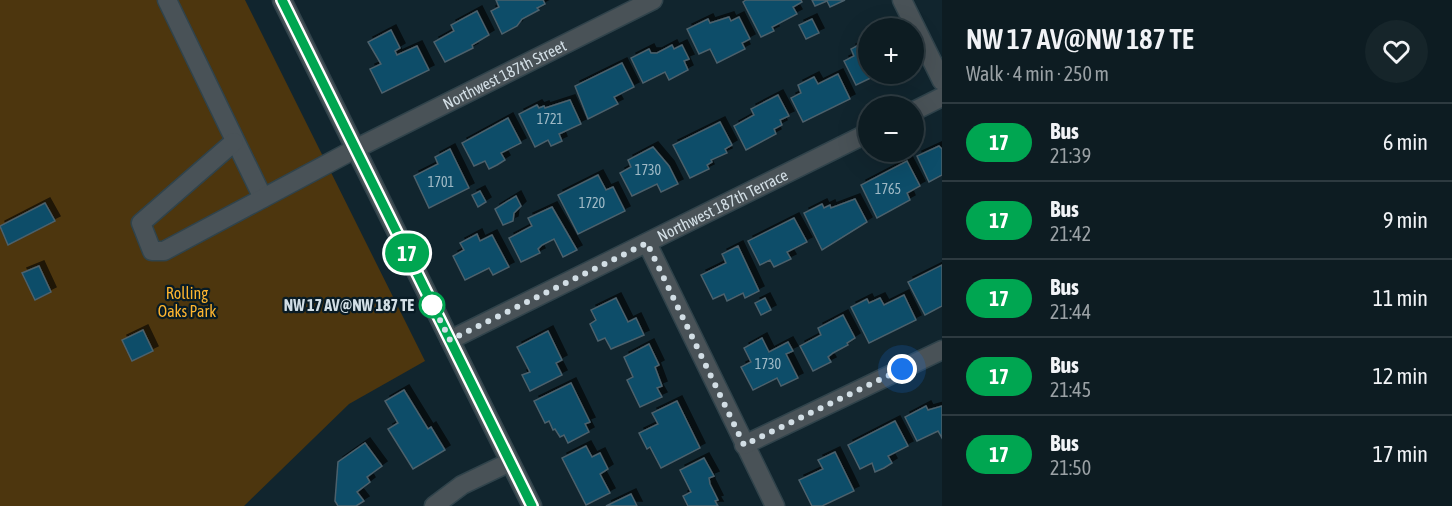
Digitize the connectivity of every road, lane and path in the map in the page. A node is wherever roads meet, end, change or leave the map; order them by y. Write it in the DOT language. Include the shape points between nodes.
graph roads {
  1 [pos="167,0"];
  2 [pos="282,0"];
  3 [pos="654,0"];
  4 [pos="902,0"];
  5 [pos="942,81"];
  6 [pos="942,97"];
  7 [pos="924,106"];
  8 [pos="858,138"];
  9 [pos="234,142"];
  10 [pos="355,149"];
  11 [pos="263,198"];
  12 [pos="647,243"];
  13 [pos="450,340"];
  14 [pos="942,350"];
  15 [pos="744,445"];
  16 [pos="510,462"];
  17 [pos="434,506"];
  18 [pos="532,506"];
  19 [pos="775,506"];
  1 -- 9 [label="street"];
  2 -- 10 [label="street"];
  3 -- 10 [label="street, Northwest 187th Street"];
  4 -- 5 [label="street"];
  6 -- 7 [label="street"];
  8 -- 12 [label="street, Northwest 187th Terrace"];
  9 -- 11 [label="street"];
  9 -- 11 [label="street, Northwest 187th Street" via="141,224 152,252 164,251"];
  10 -- 11 [label="street, Northwest 187th Street"];
  10 -- 13 [label="street"];
  12 -- 13 [label="street, Northwest 187th Terrace"];
  12 -- 15 [label="street"];
  13 -- 16 [label="street"];
  14 -- 15 [label="street"];
  15 -- 19 [label="street"];
  16 -- 17 [label="street" via="462,485"];
  16 -- 18 [label="street"];
}
